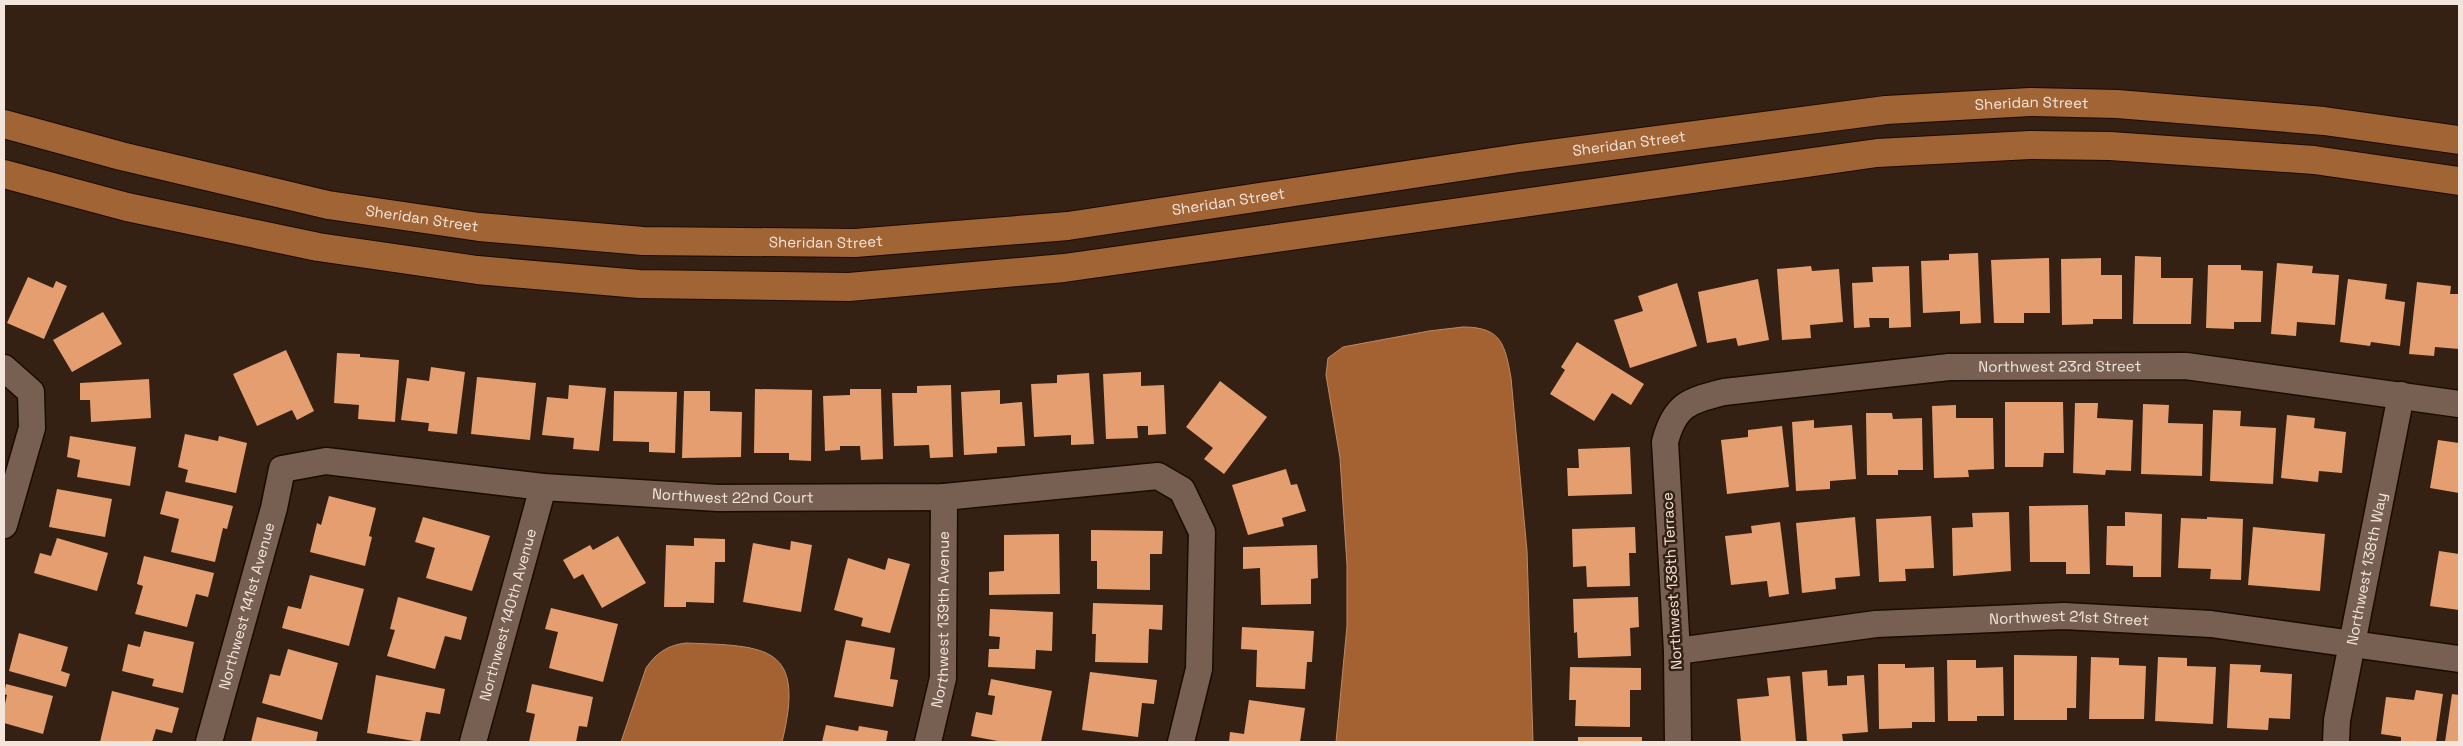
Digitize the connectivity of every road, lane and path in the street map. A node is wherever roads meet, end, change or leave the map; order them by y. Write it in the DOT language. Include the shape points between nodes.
graph roads {
  1 [pos="4,124"];
  2 [pos="2459,140"];
  3 [pos="4,174"];
  4 [pos="2459,181"];
  5 [pos="4,368"];
  6 [pos="2401,395"];
  7 [pos="2459,404"];
  8 [pos="1670,421"];
  9 [pos="282,469"];
  10 [pos="543,487"];
  11 [pos="944,497"];
  12 [pos="4,525"];
  13 [pos="2353,644"];
  14 [pos="1677,651"];
  15 [pos="2459,659"];
  16 [pos="209,742"];
  17 [pos="472,742"];
  18 [pos="928,742"];
  19 [pos="1181,742"];
  20 [pos="1678,742"];
  21 [pos="2336,742"];
  1 -- 2 [label="main road, Sheridan Street" via="121,156 328,205 469,225 643,241 855,243 1068,226 1519,158 1886,110 2030,102 2117,104 2324,121"];
  3 -- 4 [label="main road" via="127,207 318,247 477,270 639,284 849,287 1064,268 1877,153 2030,145 2110,146 2314,160"];
  5 -- 12 [label="street" via="31,392 32,428"];
  6 -- 7 [label="street, Northwest 23rd Street"];
  6 -- 8 [label="street, Northwest 23rd Street" via="2186,366 1949,367 1724,392 1690,400"];
  6 -- 13 [label="street, Northwest 138th Way"];
  8 -- 14 [label="street, Northwest 138th Terrace" via="1665,442"];
  9 -- 10 [label="street, Northwest 22nd Court" via="326,461"];
  9 -- 16 [label="street, Northwest 141st Avenue"];
  10 -- 11 [label="street, Northwest 22nd Court" via="718,498"];
  10 -- 17 [label="street, Northwest 140th Avenue"];
  11 -- 18 [label="street, Northwest 139th Avenue" via="942,678"];
  11 -- 19 [label="street, Northwest 22nd Court" via="1158,476 1182,490 1202,532 1199,669"];
  13 -- 14 [label="street, Northwest 21st Street" via="2211,624 2064,616 1876,624"];
  13 -- 15 [label="street, Northwest 21st Street"];
  13 -- 21 [label="street, Northwest 138th Way" via="2337,720"];
  14 -- 20 [label="street, Northwest 138th Terrace"];
}
